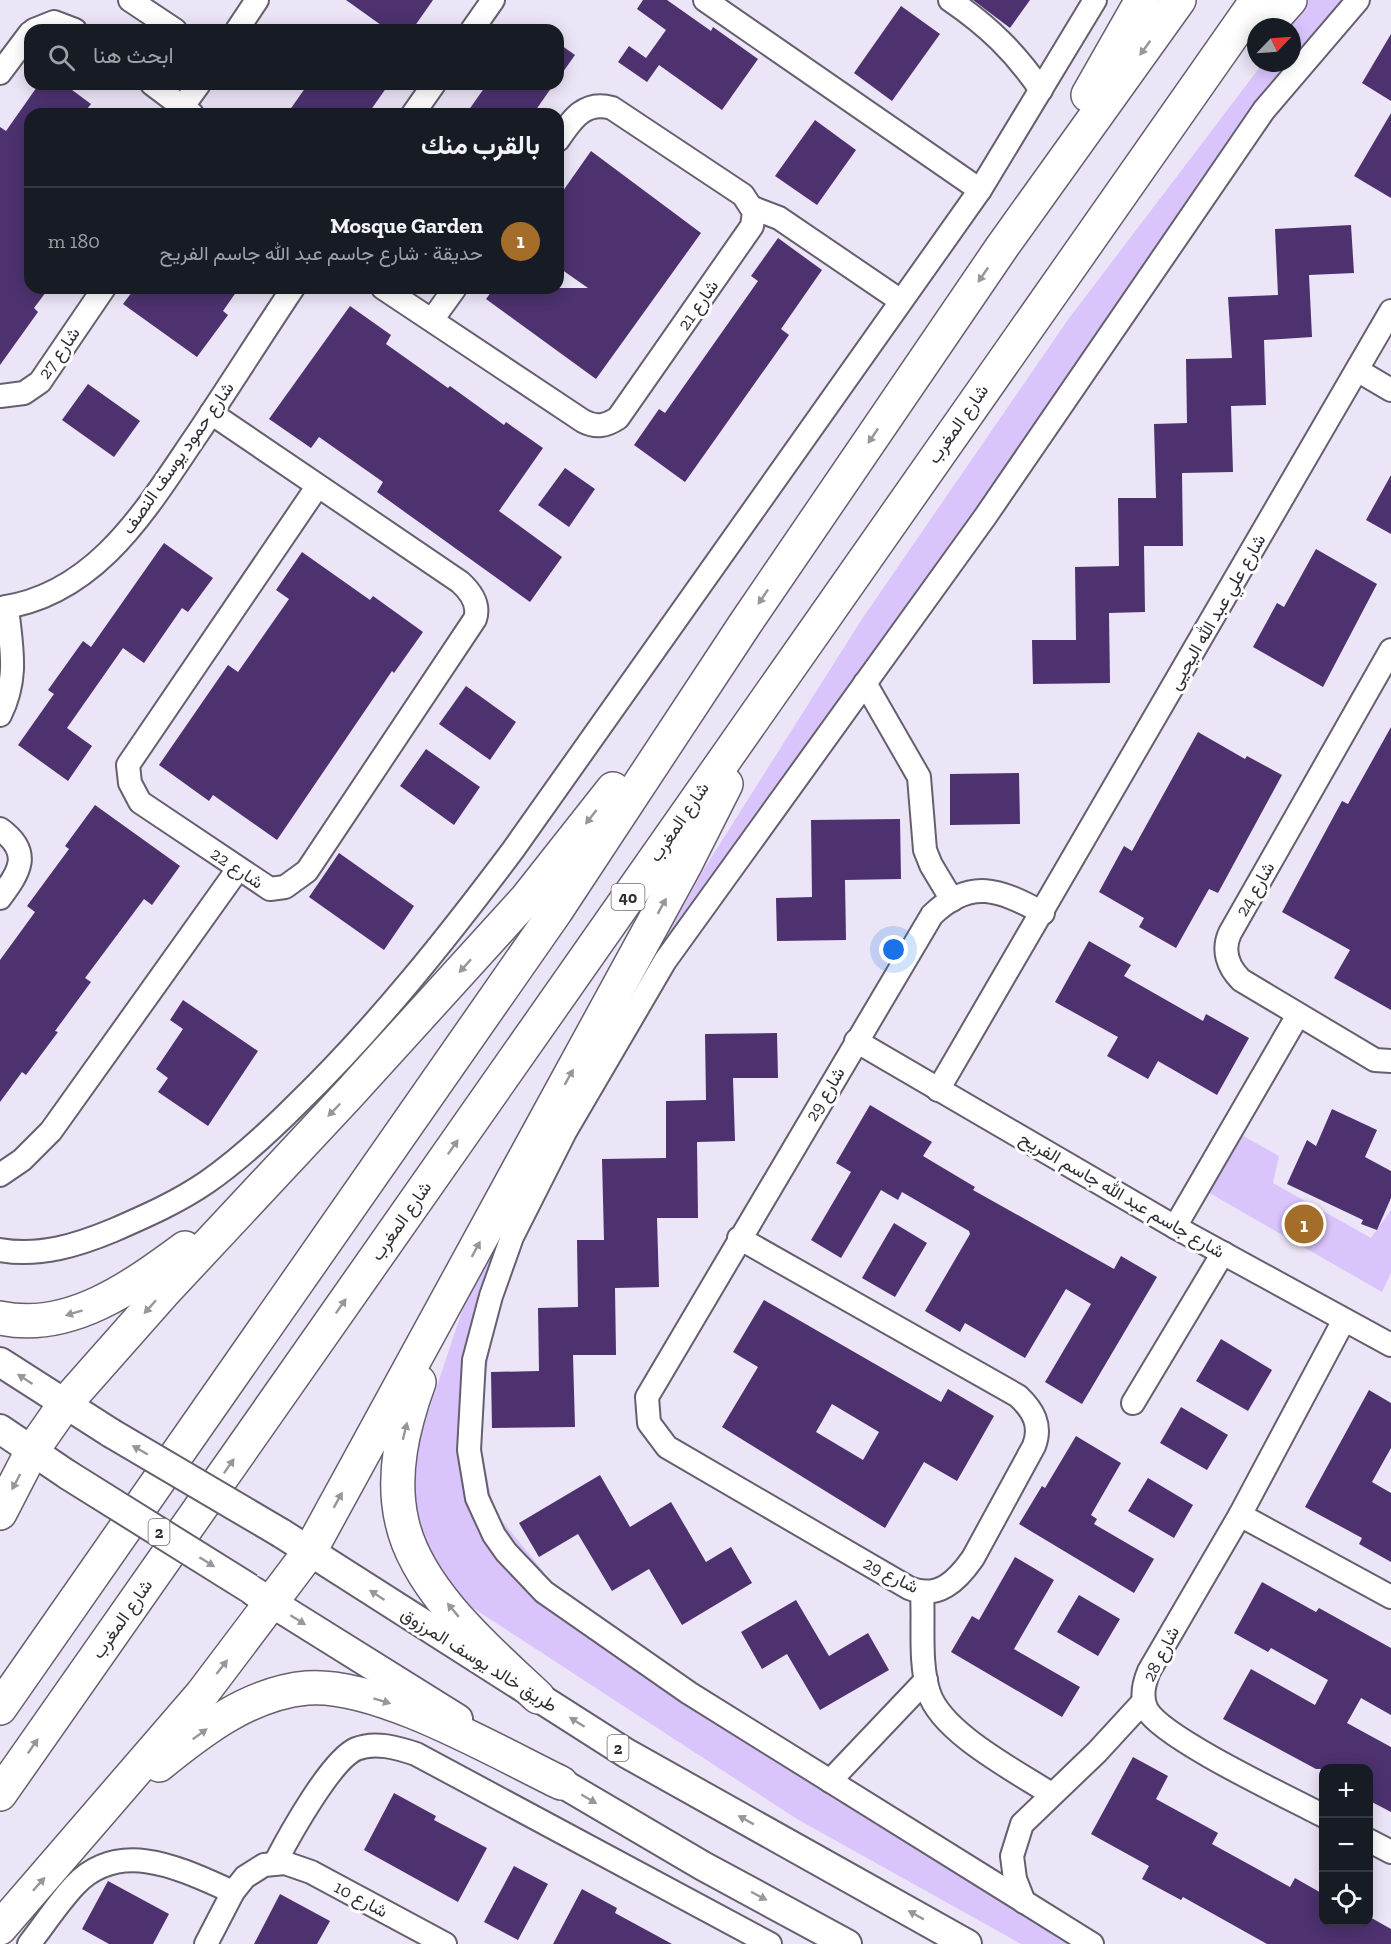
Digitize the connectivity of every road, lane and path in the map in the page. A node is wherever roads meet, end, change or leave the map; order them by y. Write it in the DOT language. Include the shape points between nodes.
graph roads {
  1 [pos="130,0"];
  2 [pos="257,0"];
  3 [pos="493,0"];
  4 [pos="705,0"];
  5 [pos="950,0"];
  6 [pos="1095,0"];
  7 [pos="1142,0"];
  8 [pos="1179,0"];
  9 [pos="1257,0"];
  10 [pos="1290,0"];
  11 [pos="1358,0"];
  12 [pos="1274,18"];
  13 [pos="166,24"];
  14 [pos="241,24"];
  15 [pos="476,24"];
  16 [pos="24,42"];
  17 [pos="1247,49"];
  18 [pos="0,74"];
  19 [pos="160,90"];
  20 [pos="196,90"];
  21 [pos="430,90"];
  22 [pos="1041,90"];
  23 [pos="185,108"];
  24 [pos="189,108"];
  25 [pos="417,108"];
  26 [pos="564,131"];
  27 [pos="980,190"];
  28 [pos="753,208"];
  29 [pos="1002,247"];
  30 [pos="1054,288"];
  31 [pos="100,294"];
  32 [pos="289,294"];
  33 [pos="392,294"];
  34 [pos="451,294"];
  35 [pos="902,301"];
  36 [pos="1391,311"];
  37 [pos="432,320"];
  38 [pos="1357,370"];
  39 [pos="1391,390"];
  40 [pos="0,396"];
  41 [pos="211,413"];
  42 [pos="317,487"];
  43 [pos="4,607"];
  44 [pos="745,624"];
  45 [pos="1391,650"];
  46 [pos="779,677"];
  47 [pos="865,683"];
  48 [pos="0,715"];
  49 [pos="0,829"];
  50 [pos="238,869"];
  51 [pos="0,898"];
  52 [pos="951,900"];
  53 [pos="1043,913"];
  54 [pos="1298,1015"];
  55 [pos="856,1041"];
  56 [pos="1391,1061"];
  57 [pos="938,1090"];
  58 [pos="0,1175"];
  59 [pos="246,1202"];
  60 [pos="1175,1227"];
  61 [pos="739,1238"];
  62 [pos="0,1251"];
  63 [pos="1223,1253"];
  64 [pos="448,1300"];
  65 [pos="0,1318"];
  66 [pos="1344,1320"];
  67 [pos="1390,1342"];
  68 [pos="0,1362"];
  69 [pos="1133,1403"];
  70 [pos="64,1405"];
  71 [pos="0,1429"];
  72 [pos="32,1451"];
  73 [pos="0,1513"];
  74 [pos="1240,1515"];
  75 [pos="310,1551"];
  76 [pos="922,1593"];
  77 [pos="260,1596"];
  78 [pos="1391,1597"];
  79 [pos="926,1680"];
  80 [pos="538,1697"];
  81 [pos="1143,1702"];
  82 [pos="0,1708"];
  83 [pos="830,1781"];
  84 [pos="561,1783"];
  85 [pos="0,1794"];
  86 [pos="1051,1794"];
  87 [pos="1319,1814"];
  88 [pos="91,1826"];
  89 [pos="1373,1843"];
  90 [pos="1391,1852"];
  91 [pos="275,1863"];
  92 [pos="233,1892"];
  93 [pos="1024,1902"];
  94 [pos="0,1928"];
  95 [pos="29,1944"];
  96 [pos="206,1944"];
  97 [pos="445,1944"];
  98 [pos="770,1944"];
  99 [pos="847,1944"];
  100 [pos="967,1944"];
  101 [pos="1092,1944"];
  1 -- 13 [label="street"];
  2 -- 14 [label="street"];
  3 -- 15 [label="street"];
  4 -- 27 [label="street"];
  5 -- 22 [label="street" via="988,27"];
  6 -- 22 [label="street"];
  7 -- 29 [label="highway"];
  8 -- 29 [label="highway, one-way"];
  9 -- 30 [label="highway, شارع المغرب / 40"];
  10 -- 12 [label="highway"];
  11 -- 47 [label="street" via="1264,110 985,517"];
  16 -- 18 [label="street"];
  17 -- 30 [label="highway"];
  19 -- 23 [label="street"];
  20 -- 24 [label="street"];
  21 -- 25 [label="street"];
  22 -- 27 [label="street"];
  26 -- 28 [label="street" via="585,109 599,105 612,108 743,195"];
  27 -- 35 [label="street"];
  28 -- 35 [label="street" via="779,218"];
  28 -- 37 [label="street, شارع 21" via="752,226 624,412 607,424 596,426 583,421"];
  29 -- 44 [label="highway, one-way"];
  30 -- 46 [label="highway, شارع المغرب / 40"];
  31 -- 40 [label="street, شارع 27" via="40,382 24,393"];
  32 -- 41 [label="street, شارع حمود يوسف النصف"];
  33 -- 37 [label="street, شارع 21"];
  34 -- 37 [label="street"];
  35 -- 62 [label="street" via="467,912 332,1069 233,1162 206,1183 151,1214 68,1247"];
  36 -- 38 [label="street, شارع علي عبد الله اليحيى"];
  38 -- 39 [label="street"];
  38 -- 53 [label="street, شارع علي عبد الله اليحيى"];
  41 -- 42 [label="street, شارع 22"];
  41 -- 43 [label="street, شارع حمود يوسف النصف" via="135,524 106,555 60,588"];
  42 -- 50 [label="street, شارع 22" via="128,765 130,783 140,802"];
  42 -- 50 [label="street, شارع 22" via="460,582 473,599 477,615 303,876 285,887 270,889"];
  43 -- 48 [label="street" via="13,675"];
  44 -- 59 [label="highway, one-way" via="527,898"];
  44 -- 82 [label="highway" via="556,911"];
  45 -- 54 [label="street, شارع 24" via="1228,937 1227,955 1235,974"];
  64 -- 46 [label="highway, one-way" via="685,865"];
  85 -- 46 [label="highway, شارع المغرب / 40, one-way"];
  47 -- 52 [label="street" via="920,777 925,850"];
  47 -- 83 [label="street" via="665,961 565,1132 512,1237 491,1296 474,1360 469,1450 477,1498 494,1535 544,1592 688,1693"];
  49 -- 51 [label="street" via="15,843 21,864"];
  50 -- 58 [label="street" via="51,1131 22,1160"];
  52 -- 53 [label="street" via="968,892 998,891"];
  52 -- 55 [label="street" via="924,925"];
  53 -- 57 [label="street, شارع علي عبد الله اليحيى"];
  54 -- 56 [label="street, شارع 24" via="1375,1060"];
  54 -- 60 [label="street"];
  55 -- 57 [label="street, شارع جاسم عبد الله جاسم الفريح"];
  55 -- 61 [label="street, شارع 29"];
  57 -- 60 [label="street, شارع جاسم عبد الله جاسم الفريح"];
  59 -- 65 [label="highway, one-way" via="161,1266 107,1300 85,1310 46,1319"];
  59 -- 70 [label="highway, one-way"];
  60 -- 63 [label="street, شارع جاسم عبد الله جاسم الفريح"];
  61 -- 76 [label="street, شارع 29" via="647,1397 647,1414 654,1432 667,1447"];
  61 -- 76 [label="street, شارع 29" via="1018,1396 1034,1415 1038,1432 1034,1446 973,1558 944,1588"];
  63 -- 66 [label="street, شارع جاسم عبد الله جاسم الفريح"];
  63 -- 69 [label="street"];
  75 -- 64 [label="highway, one-way"];
  80 -- 64 [label="highway, one-way" via="477,1638 429,1580 402,1525 398,1478 404,1434"];
  66 -- 67 [label="street, شارع جاسم عبد الله جاسم الفريح"];
  66 -- 74 [label="street, شارع 28"];
  70 -- 68 [label="main road, طريق خالد يوسف المرزوق / 2, one-way"];
  70 -- 72 [label="highway"];
  75 -- 70 [label="main road, طريق خالد يوسف المرزوق / 2, one-way, bridge"];
  71 -- 72 [label="main road, 2"];
  72 -- 73 [label="highway, one-way"];
  72 -- 77 [label="main road, 2, one-way, bridge"];
  74 -- 78 [label="street"];
  74 -- 81 [label="street, شارع 28" via="1149,1671"];
  75 -- 77 [label="highway"];
  80 -- 75 [label="main road, طريق خالد يوسف المرزوق / 2, one-way"];
  76 -- 79 [label="street"];
  77 -- 84 [label="main road, 2, one-way"];
  88 -- 77 [label="highway, one-way" via="202,1694"];
  79 -- 83 [label="street"];
  79 -- 86 [label="street" via="933,1704 946,1722"];
  100 -- 80 [label="main road, طريق خالد يوسف المرزوق / 2, one-way" via="626,1753"];
  81 -- 86 [label="street"];
  81 -- 87 [label="street, شارع 28" via="1151,1716 1172,1735"];
  83 -- 93 [label="street"];
  88 -- 84 [label="highway, one-way" via="179,1749 232,1712 267,1697 308,1688 349,1693 396,1706"];
  84 -- 99 [label="main road, 2, one-way"];
  86 -- 93 [label="street" via="1022,1824 1014,1845 1016,1879"];
  94 -- 88 [label="highway, one-way"];
  89 -- 90 [label="street"];
  91 -- 92 [label="street" via="253,1870"];
  91 -- 97 [label="street, شارع 10" via="302,1867"];
  91 -- 98 [label="street" via="335,1766 357,1749 384,1746 416,1754"];
  92 -- 95 [label="street" via="173,1866 133,1859 110,1863 75,1885"];
  92 -- 96 [label="street"];
  93 -- 101 [label="street"];
}
